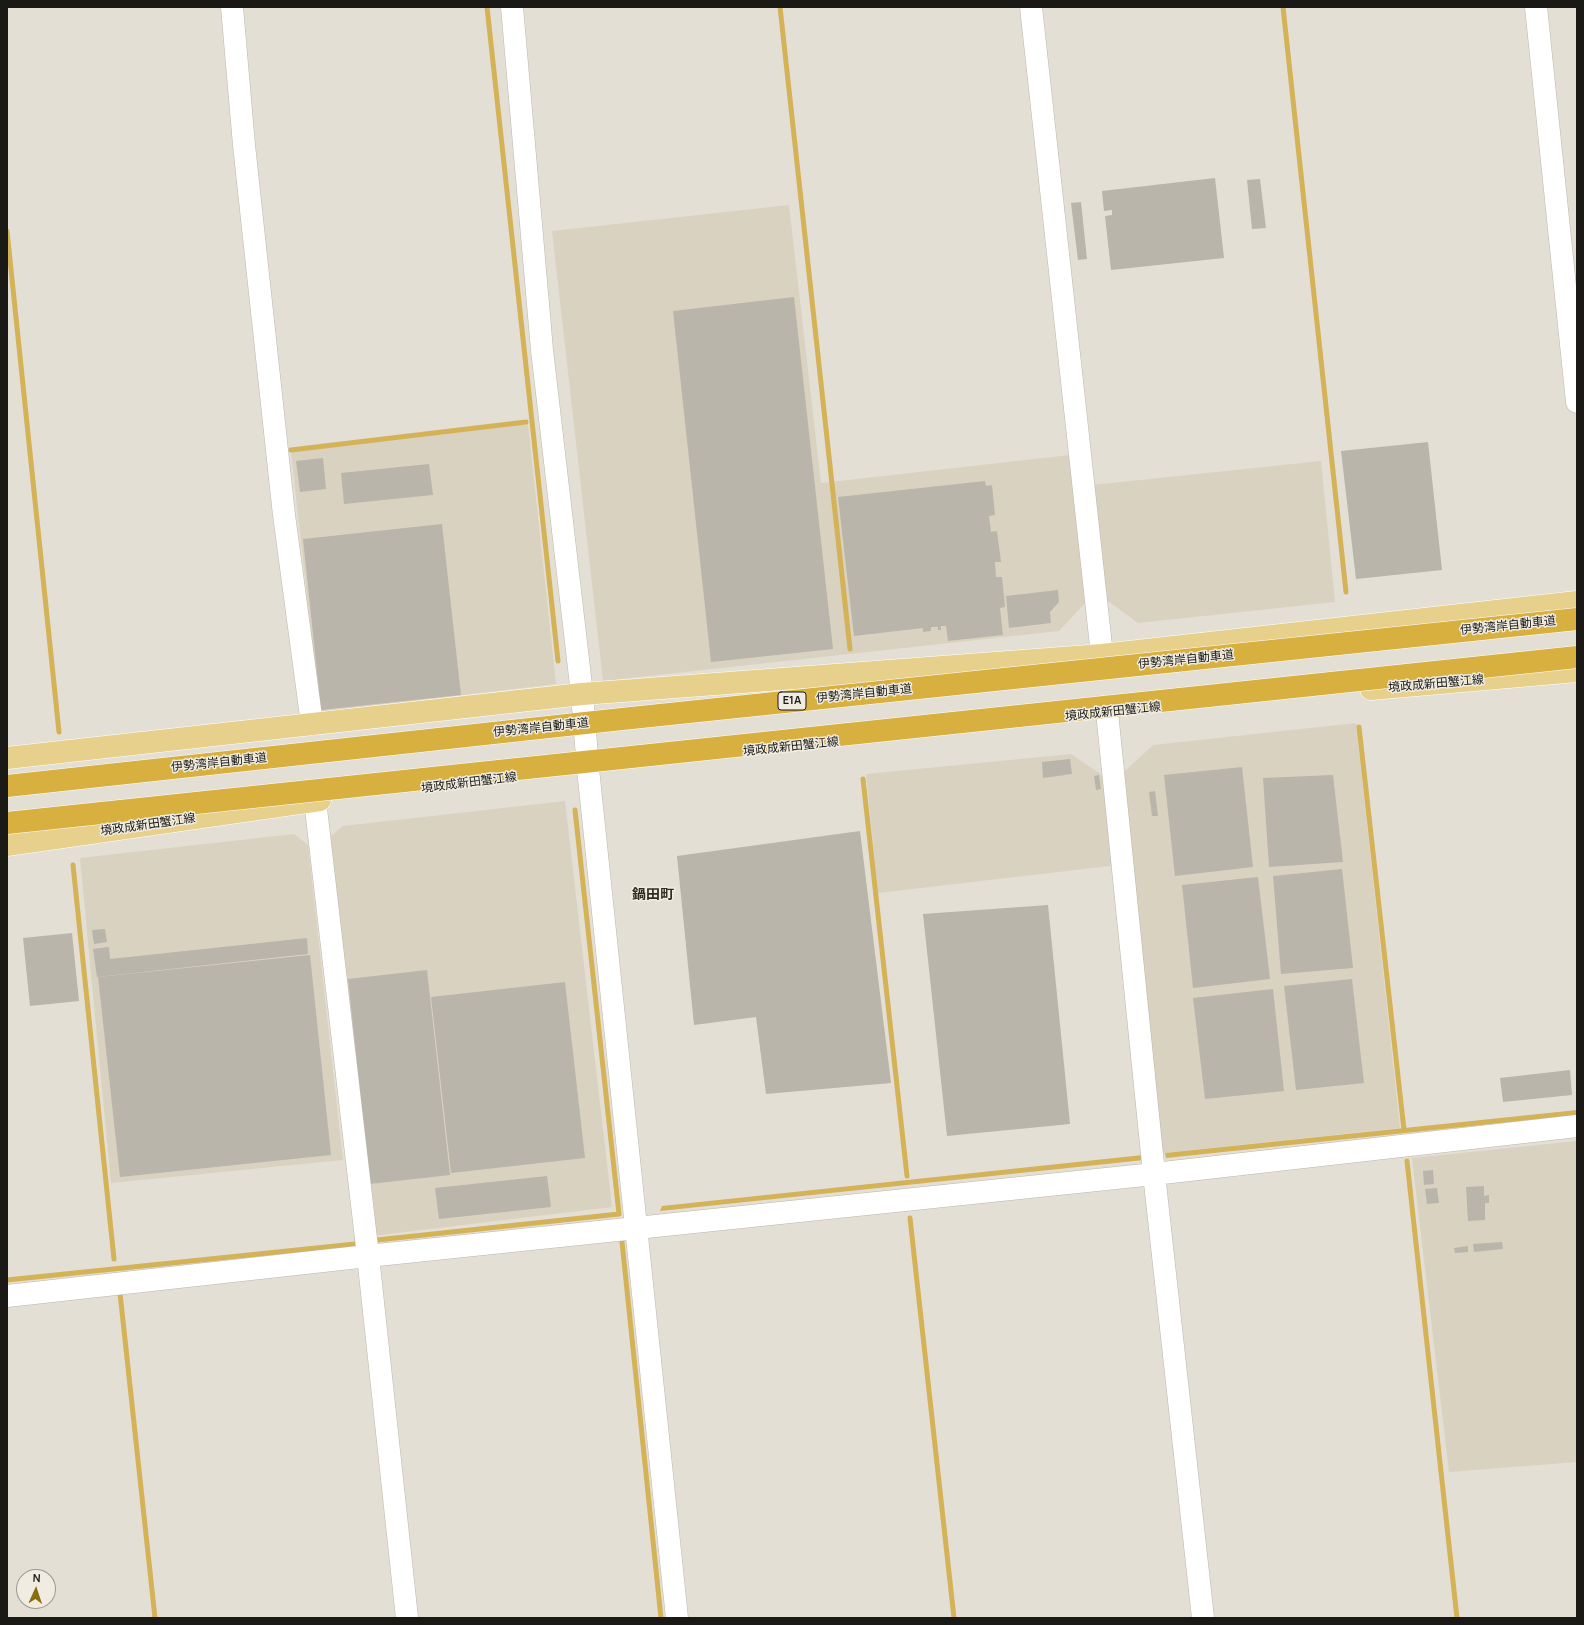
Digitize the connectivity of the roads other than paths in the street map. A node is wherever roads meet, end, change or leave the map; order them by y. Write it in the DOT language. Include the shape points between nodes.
graph roads {
  1 [pos="232,7"];
  2 [pos="512,7"];
  3 [pos="1031,7"];
  4 [pos="1536,7"];
  5 [pos="1577,402"];
  6 [pos="1577,602"];
  7 [pos="1577,619"];
  8 [pos="1102,655"];
  9 [pos="1577,657"];
  10 [pos="1577,671"];
  11 [pos="582,694"];
  12 [pos="1107,712"];
  13 [pos="312,724"];
  14 [pos="7,758"];
  15 [pos="588,769"];
  16 [pos="7,786"];
  17 [pos="315,800"];
  18 [pos="7,823"];
  19 [pos="7,845"];
  20 [pos="1577,1126"];
  21 [pos="1154,1174"];
  22 [pos="635,1228"];
  23 [pos="368,1256"];
  24 [pos="7,1296"];
  25 [pos="407,1618"];
  26 [pos="677,1618"];
  27 [pos="1203,1618"];
  1 -- 13 [label="street" via="283,507"];
  2 -- 11 [label="street" via="542,350"];
  3 -- 8 [label="street"];
  4 -- 5 [label="street"];
  6 -- 8 [label="main road"];
  7 -- 16 [label="highway, 伊勢湾岸自動車道 / E1A, bridge"];
  8 -- 11 [label="main road"];
  9 -- 18 [label="highway, bridge"];
  10 -- 12 [label="main road, 境政成新田蟹江線"];
  11 -- 13 [label="main road"];
  11 -- 15 [label="street"];
  12 -- 15 [label="main road, 境政成新田蟹江線"];
  12 -- 21 [label="street"];
  13 -- 14 [label="main road"];
  15 -- 17 [label="main road, 境政成新田蟹江線"];
  15 -- 22 [label="street"];
  17 -- 19 [label="main road, 境政成新田蟹江線"];
  17 -- 23 [label="street"];
  20 -- 21 [label="street"];
  21 -- 22 [label="street"];
  21 -- 27 [label="street"];
  22 -- 23 [label="street"];
  22 -- 26 [label="street"];
  23 -- 24 [label="street"];
  23 -- 25 [label="street"];
}
